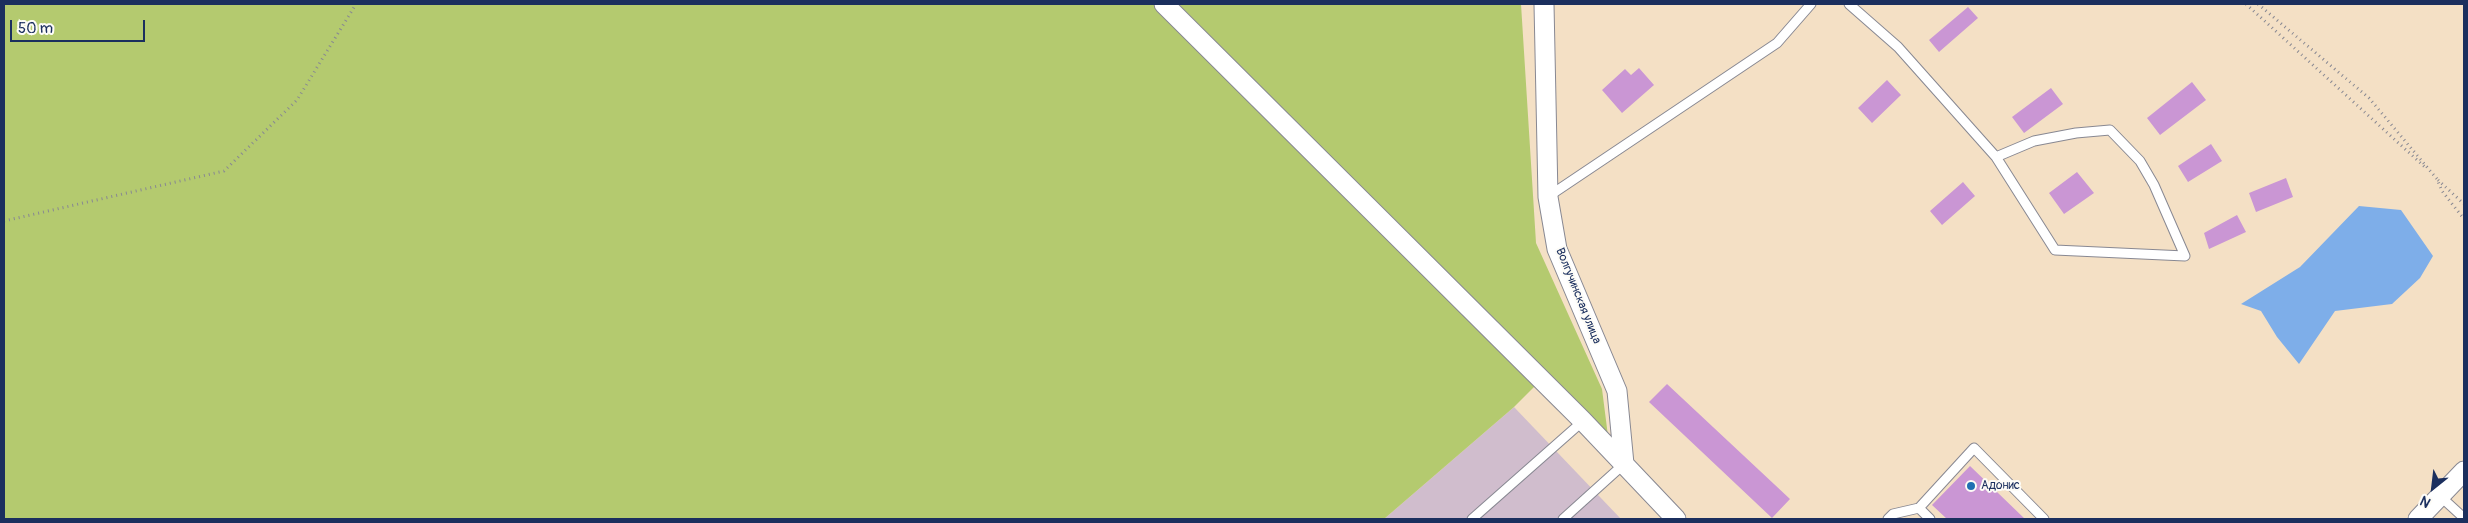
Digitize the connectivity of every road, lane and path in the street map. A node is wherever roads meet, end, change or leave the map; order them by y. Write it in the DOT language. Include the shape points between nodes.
graph roads {
  1 [pos="356,4"];
  2 [pos="1164,4"];
  3 [pos="1544,4"];
  4 [pos="1811,4"];
  5 [pos="1849,4"];
  6 [pos="2246,4"];
  7 [pos="2258,4"];
  8 [pos="1996,157"];
  9 [pos="2437,179"];
  10 [pos="1548,196"];
  11 [pos="2464,204"];
  12 [pos="2464,219"];
  13 [pos="4,221"];
  14 [pos="1584,422"];
  15 [pos="1624,464"];
  16 [pos="2464,471"];
  17 [pos="2440,496"];
  18 [pos="1919,508"];
  19 [pos="2464,518"];
  20 [pos="1472,519"];
  21 [pos="1563,519"];
  22 [pos="1676,519"];
  23 [pos="1888,519"];
  24 [pos="1930,519"];
  25 [pos="2044,519"];
  26 [pos="2418,519"];
  1 -- 13 [label="path" via="297,100 224,171"];
  2 -- 14 [label="street"];
  3 -- 10 [label="street, Волгучинская улица"];
  4 -- 10 [label="lane" via="1777,43"];
  5 -- 8 [label="lane" via="1898,47"];
  6 -- 9 [label="path"];
  7 -- 9 [label="path" via="2369,98"];
  8 -- 8 [label="lane" via="2034,141 2110,130 2140,161 2185,256 2055,250"];
  9 -- 11 [label="path"];
  9 -- 12 [label="path" via="2442,191"];
  10 -- 15 [label="street, Волгучинская улица" via="1557,249 1617,391"];
  14 -- 15 [label="street"];
  14 -- 20 [label="lane"];
  15 -- 21 [label="lane"];
  15 -- 22 [label="street"];
  16 -- 17 [label="street"];
  17 -- 19 [label="lane"];
  17 -- 26 [label="street"];
  18 -- 23 [label="lane" via="1893,514"];
  18 -- 24 [label="lane"];
  18 -- 25 [label="lane" via="1974,448"];
}
